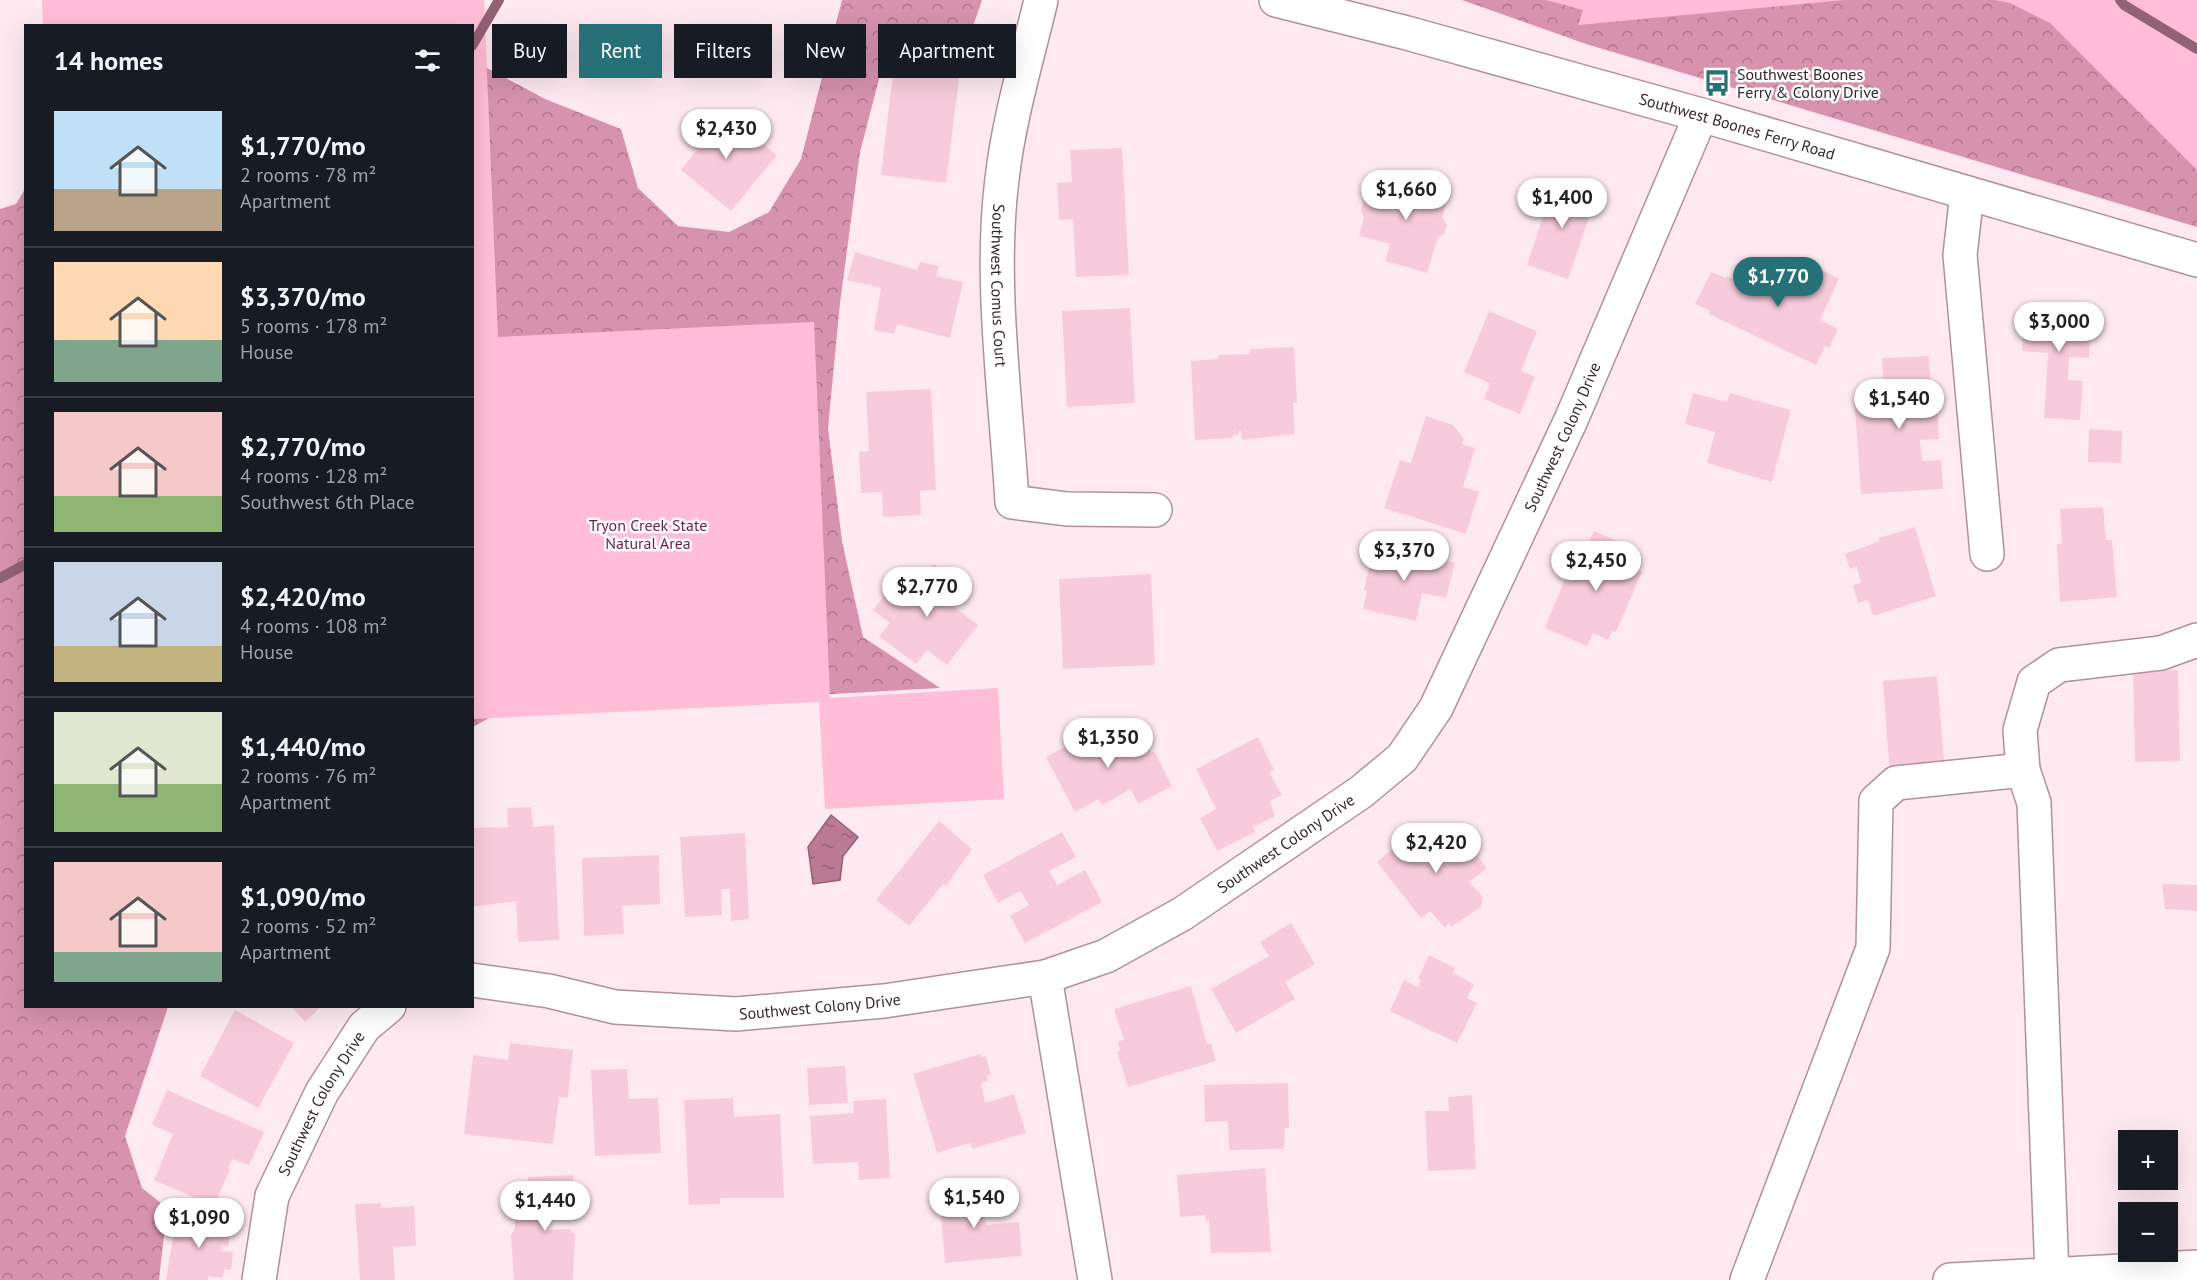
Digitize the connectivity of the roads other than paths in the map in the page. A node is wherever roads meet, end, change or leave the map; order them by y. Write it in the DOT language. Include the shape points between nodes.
graph roads {
  1 [pos="1041,0"];
  2 [pos="1276,0"];
  3 [pos="1701,115"];
  4 [pos="1967,193"];
  5 [pos="2197,260"];
  6 [pos="1155,510"];
  7 [pos="1987,554"];
  8 [pos="2197,640"];
  9 [pos="2024,770"];
  10 [pos="1045,977"];
  11 [pos="474,980"];
  12 [pos="387,1008"];
  13 [pos="2197,1267"];
  14 [pos="1094,1275"];
  15 [pos="2052,1275"];
  16 [pos="259,1280"];
  17 [pos="1747,1280"];
  18 [pos="1950,1280"];
  1 -- 6 [label="street, Southwest Comus Court" via="1012,124 998,227 1012,502 1067,509"];
  2 -- 3 [label="street, Southwest Boones Ferry Road"];
  3 -- 4 [label="street, Southwest Boones Ferry Road"];
  3 -- 10 [label="street, Southwest Colony Drive" via="1566,431 1436,708 1402,758 1361,792 1182,914 1106,956"];
  4 -- 5 [label="street, Southwest Boones Ferry Road"];
  4 -- 7 [label="street" via="1960,255"];
  8 -- 9 [label="street" via="2161,653 2059,665 2034,682 2020,730"];
  9 -- 15 [label="street" via="2034,803"];
  9 -- 17 [label="street" via="1896,783 1876,801 1874,948"];
  10 -- 11 [label="street, Southwest Colony Drive" via="884,1001 736,1014 615,1007 549,991"];
  10 -- 14 [label="street"];
  12 -- 16 [label="street, Southwest Colony Drive" via="364,1027 322,1092 272,1196"];
  13 -- 15 [label="street"];
  15 -- 18 [label="street"];
}
